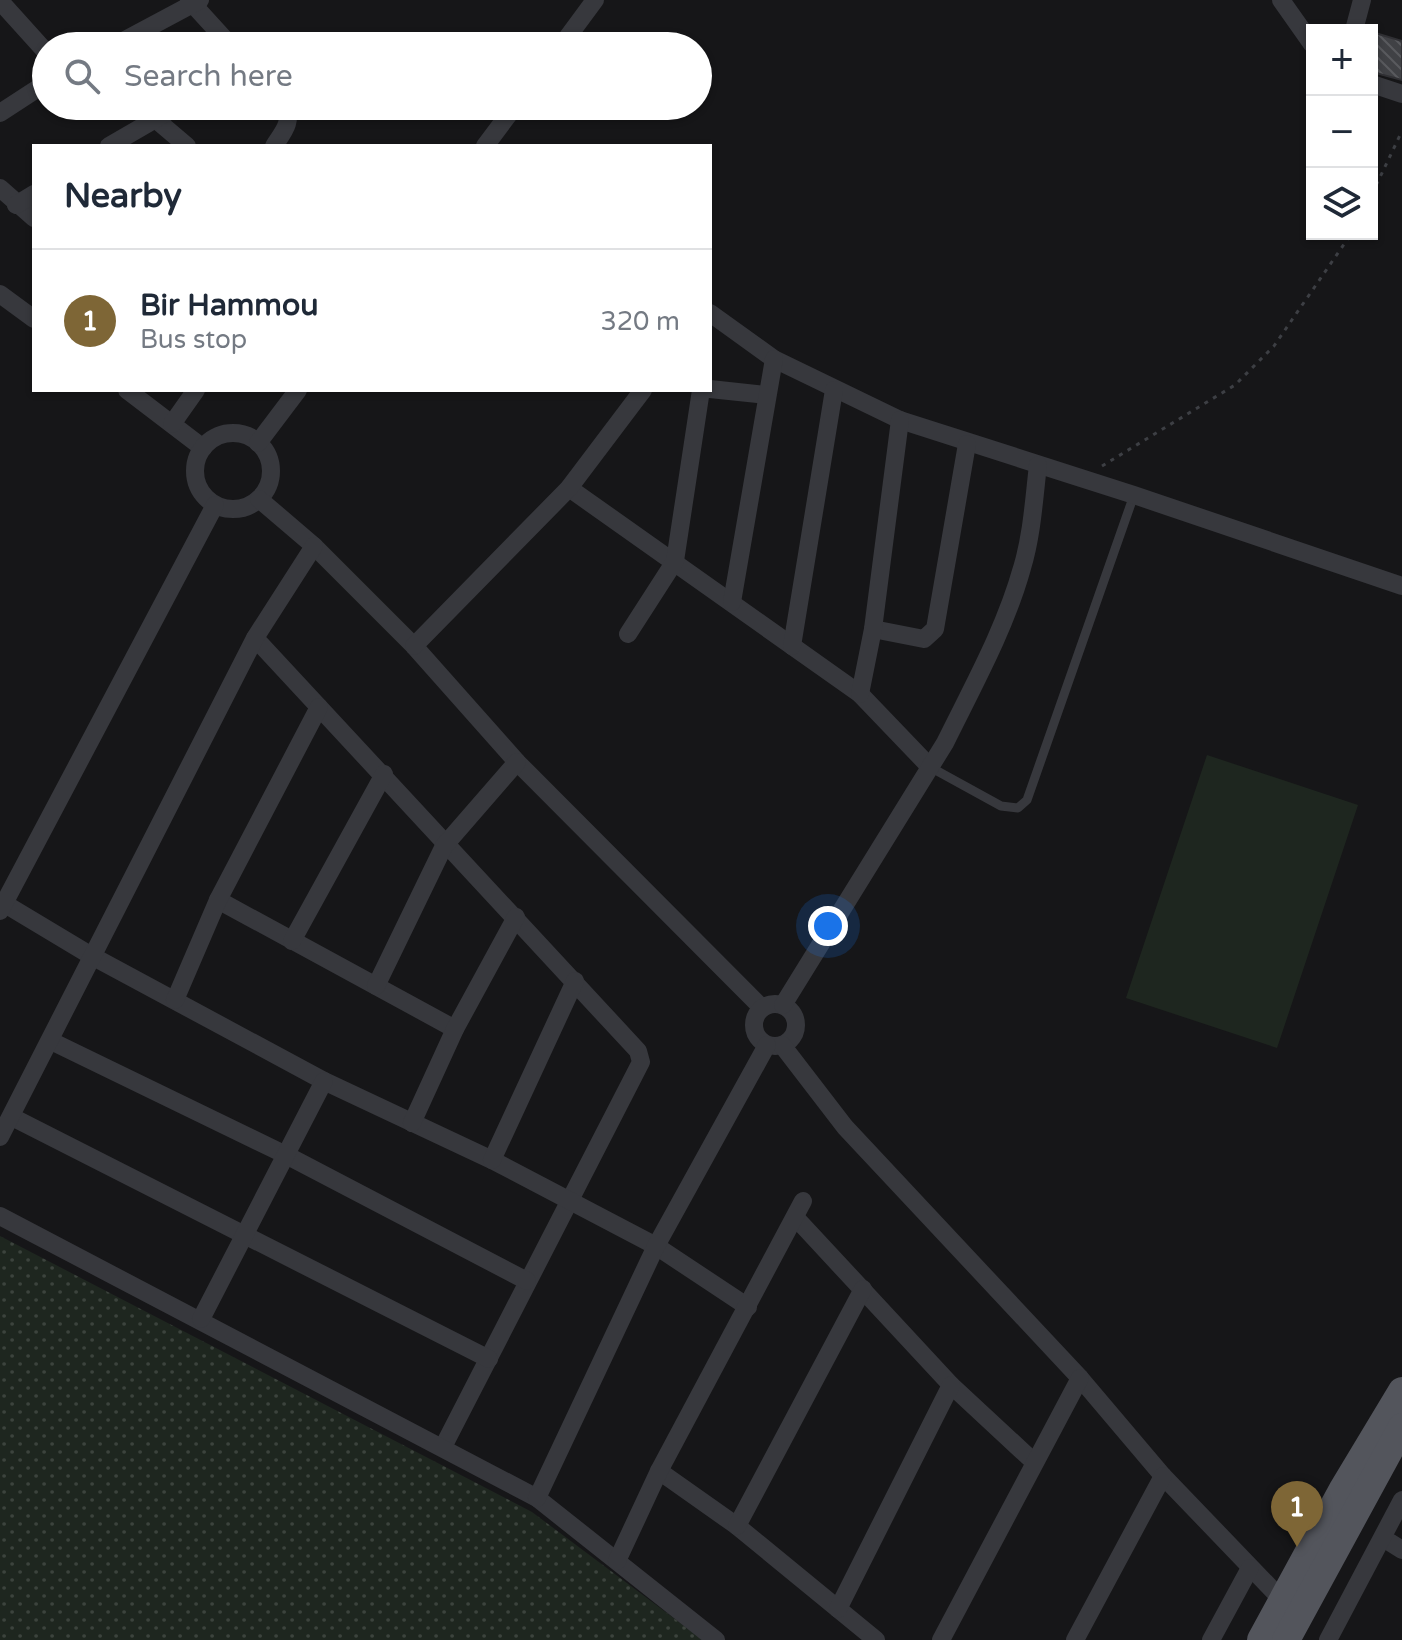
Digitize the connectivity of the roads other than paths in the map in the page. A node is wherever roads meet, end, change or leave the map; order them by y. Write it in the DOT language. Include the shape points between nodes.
graph roads {
  1 [pos="595,0"];
  2 [pos="1281,0"];
  3 [pos="1362,0"];
  4 [pos="2,1"];
  5 [pos="194,1"];
  6 [pos="1356,24"];
  7 [pos="139,32"];
  8 [pos="219,32"];
  9 [pos="571,32"];
  10 [pos="1306,35"];
  11 [pos="32,36"];
  12 [pos="1378,86"];
  13 [pos="32,92"];
  14 [pos="1402,94"];
  15 [pos="0,113"];
  16 [pos="151,120"];
  17 [pos="156,120"];
  18 [pos="288,120"];
  19 [pos="504,120"];
  20 [pos="112,144"];
  21 [pos="185,144"];
  22 [pos="275,144"];
  23 [pos="486,144"];
  24 [pos="0,188"];
  25 [pos="32,195"];
  26 [pos="16,205"];
  27 [pos="32,217"];
  28 [pos="0,294"];
  29 [pos="712,314"];
  30 [pos="32,318"];
  31 [pos="774,359"];
  32 [pos="712,389"];
  33 [pos="834,390"];
  34 [pos="130,392"];
  35 [pos="195,392"];
  36 [pos="296,392"];
  37 [pos="641,392"];
  38 [pos="701,392"];
  39 [pos="767,395"];
  40 [pos="900,420"];
  41 [pos="172,424"];
  42 [pos="258,443"];
  43 [pos="967,444"];
  44 [pos="203,448"];
  45 [pos="1038,465"];
  46 [pos="569,488"];
  47 [pos="1134,495"];
  48 [pos="259,499"];
  49 [pos="215,505"];
  50 [pos="314,546"];
  51 [pos="675,561"];
  52 [pos="1402,586"];
  53 [pos="732,602"];
  54 [pos="873,629"];
  55 [pos="628,634"];
  56 [pos="255,638"];
  57 [pos="414,646"];
  58 [pos="792,646"];
  59 [pos="860,694"];
  60 [pos="319,707"];
  61 [pos="517,762"];
  62 [pos="930,767"];
  63 [pos="384,774"];
  64 [pos="444,846"];
  65 [pos="218,900"];
  66 [pos="1,905"];
  67 [pos="516,917"];
  68 [pos="292,941"];
  69 [pos="90,955"];
  70 [pos="575,981"];
  71 [pos="376,986"];
  72 [pos="175,1000"];
  73 [pos="783,1005"];
  74 [pos="762,1008"];
  75 [pos="455,1029"];
  76 [pos="51,1041"];
  77 [pos="775,1045"];
  78 [pos="324,1081"];
  79 [pos="12,1117"];
  80 [pos="412,1123"];
  81 [pos="0,1137"];
  82 [pos="286,1155"];
  83 [pos="492,1160"];
  84 [pos="570,1203"];
  85 [pos="0,1216"];
  86 [pos="245,1236"];
  87 [pos="656,1246"];
  88 [pos="527,1281"];
  89 [pos="863,1289"];
  90 [pos="748,1307"];
  91 [pos="201,1319"];
  92 [pos="489,1359"];
  93 [pos="1080,1378"];
  94 [pos="951,1385"];
  95 [pos="1402,1391"];
  96 [pos="1402,1427"];
  97 [pos="443,1447"];
  98 [pos="1034,1462"];
  99 [pos="659,1471"];
  100 [pos="1163,1476"];
  101 [pos="537,1498"];
  102 [pos="1402,1500"];
  103 [pos="737,1526"];
  104 [pos="1383,1538"];
  105 [pos="1402,1550"];
  106 [pos="617,1561"];
  107 [pos="1250,1568"];
  108 [pos="838,1609"];
  109 [pos="1289,1619"];
  110 [pos="716,1640"];
  111 [pos="876,1640"];
  112 [pos="941,1640"];
  113 [pos="1075,1640"];
  114 [pos="1211,1640"];
  115 [pos="1261,1640"];
  116 [pos="1328,1640"];
  1 -- 9 [label="street"];
  2 -- 10 [label="street"];
  3 -- 6 [label="street"];
  4 -- 11 [label="street"];
  5 -- 7 [label="street"];
  5 -- 8 [label="street"];
  12 -- 14 [label="street"];
  13 -- 15 [label="street"];
  16 -- 20 [label="street"];
  17 -- 21 [label="street"];
  18 -- 22 [label="street"];
  19 -- 23 [label="street"];
  24 -- 26 [label="street"];
  25 -- 26 [label="street"];
  26 -- 27 [label="street"];
  28 -- 30 [label="street"];
  29 -- 31 [label="street"];
  31 -- 33 [label="street"];
  31 -- 39 [label="street"];
  32 -- 39 [label="street"];
  33 -- 40 [label="street"];
  33 -- 58 [label="street"];
  34 -- 41 [label="street"];
  35 -- 41 [label="street"];
  36 -- 42 [label="street"];
  37 -- 46 [label="street"];
  38 -- 51 [label="street"];
  39 -- 53 [label="street"];
  40 -- 43 [label="street"];
  40 -- 54 [label="street"];
  41 -- 44 [label="street"];
  42 -- 44 [label="street" via="236,433 212,439"];
  42 -- 48 [label="street" via="266,452 271,477"];
  43 -- 45 [label="street"];
  43 -- 54 [label="street" via="935,629 924,639"];
  44 -- 49 [label="street" via="195,479"];
  45 -- 47 [label="street"];
  45 -- 62 [label="street" via="1029,540 1009,605"];
  46 -- 51 [label="street"];
  46 -- 57 [label="street"];
  47 -- 52 [label="street"];
  47 -- 62 [label="lane" via="1027,800 1018,808 1001,806"];
  48 -- 49 [label="street" via="238,509"];
  48 -- 50 [label="street"];
  49 -- 66 [label="street"];
  50 -- 56 [label="street"];
  50 -- 57 [label="street"];
  51 -- 53 [label="street"];
  51 -- 55 [label="street"];
  53 -- 58 [label="street"];
  54 -- 59 [label="street"];
  56 -- 60 [label="street"];
  56 -- 69 [label="street"];
  57 -- 61 [label="street"];
  58 -- 59 [label="street"];
  59 -- 62 [label="street"];
  60 -- 63 [label="street"];
  60 -- 65 [label="street"];
  61 -- 64 [label="street"];
  61 -- 74 [label="street"];
  62 -- 73 [label="street"];
  63 -- 64 [label="street"];
  63 -- 68 [label="street"];
  64 -- 67 [label="street"];
  64 -- 71 [label="street"];
  65 -- 68 [label="street"];
  65 -- 72 [label="street"];
  66 -- 69 [label="street"];
  67 -- 70 [label="street"];
  67 -- 75 [label="street"];
  68 -- 71 [label="street"];
  69 -- 72 [label="street"];
  69 -- 76 [label="street"];
  70 -- 83 [label="street"];
  70 -- 84 [label="street" via="638,1051 641,1062"];
  71 -- 75 [label="street"];
  72 -- 78 [label="street"];
  73 -- 74 [label="street"];
  73 -- 77 [label="street" via="796,1022 793,1036"];
  74 -- 77 [label="street" via="754,1028"];
  75 -- 80 [label="street"];
  76 -- 79 [label="street"];
  76 -- 82 [label="street"];
  77 -- 87 [label="street"];
  77 -- 93 [label="street"];
  78 -- 80 [label="street"];
  78 -- 82 [label="street"];
  79 -- 81 [label="street"];
  79 -- 86 [label="street"];
  80 -- 83 [label="street"];
  82 -- 86 [label="street"];
  82 -- 88 [label="street"];
  83 -- 84 [label="street"];
  84 -- 87 [label="street"];
  84 -- 88 [label="street"];
  85 -- 91 [label="street"];
  86 -- 91 [label="street"];
  86 -- 92 [label="street"];
  87 -- 90 [label="street"];
  87 -- 101 [label="street"];
  88 -- 92 [label="street"];
  89 -- 90 [label="street" via="799,1209"];
  89 -- 94 [label="street"];
  89 -- 103 [label="street"];
  90 -- 99 [label="street"];
  91 -- 97 [label="street"];
  92 -- 97 [label="street"];
  93 -- 98 [label="street"];
  93 -- 100 [label="street"];
  94 -- 98 [label="street"];
  94 -- 108 [label="street"];
  95 -- 109 [label="main road"];
  96 -- 109 [label="main road"];
  97 -- 101 [label="street"];
  98 -- 112 [label="street"];
  99 -- 103 [label="street"];
  99 -- 106 [label="street"];
  100 -- 107 [label="street"];
  100 -- 113 [label="street"];
  101 -- 106 [label="street"];
  102 -- 104 [label="street"];
  103 -- 108 [label="street"];
  104 -- 105 [label="street"];
  104 -- 116 [label="street"];
  106 -- 110 [label="street"];
  107 -- 109 [label="street"];
  107 -- 114 [label="street"];
  108 -- 111 [label="street"];
  109 -- 115 [label="main road"];
}
